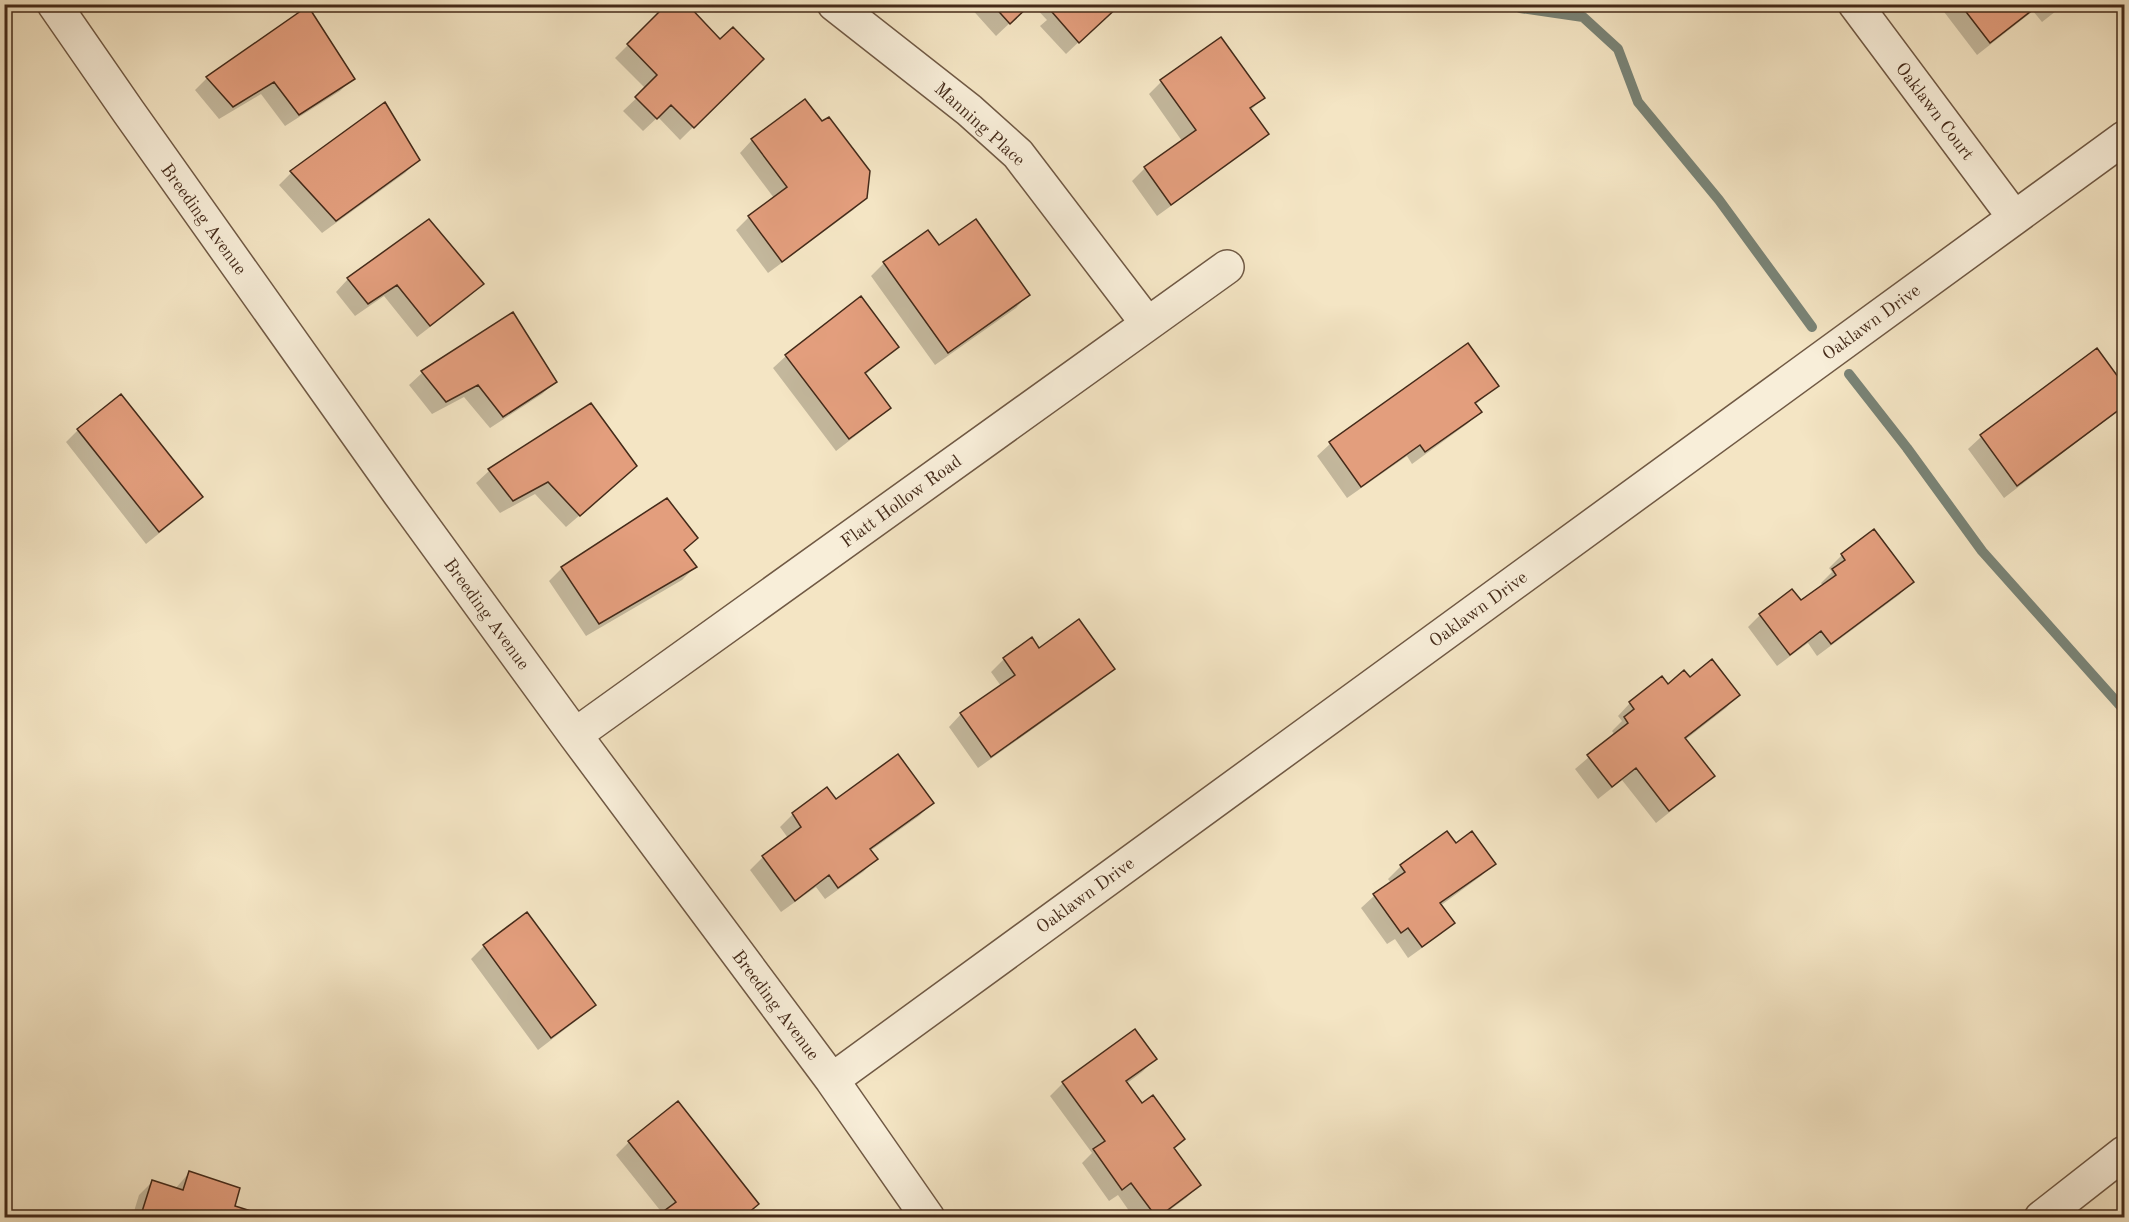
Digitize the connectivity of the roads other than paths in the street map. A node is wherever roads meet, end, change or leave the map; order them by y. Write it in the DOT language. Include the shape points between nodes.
graph roads {
  1 [pos="54,4"];
  2 [pos="834,4"];
  3 [pos="1855,4"];
  4 [pos="2124,138"];
  5 [pos="2014,217"];
  6 [pos="1227,267"];
  7 [pos="1148,323"];
  8 [pos="575,735"];
  9 [pos="832,1080"];
  10 [pos="2124,1153"];
  11 [pos="928,1218"];
  12 [pos="2041,1218"];
  1 -- 8 [label="street, Breeding Avenue"];
  2 -- 7 [label="street, Manning Place" via="969,110 1018,154"];
  3 -- 5 [label="street, Oaklawn Court"];
  4 -- 5 [label="street, Oaklawn Drive"];
  5 -- 9 [label="street, Oaklawn Drive"];
  6 -- 7 [label="street, Flatt Hollow Road"];
  7 -- 8 [label="street, Flatt Hollow Road"];
  8 -- 9 [label="street, Breeding Avenue"];
  9 -- 11 [label="street, Breeding Avenue"];
  10 -- 12 [label="street"];
}
